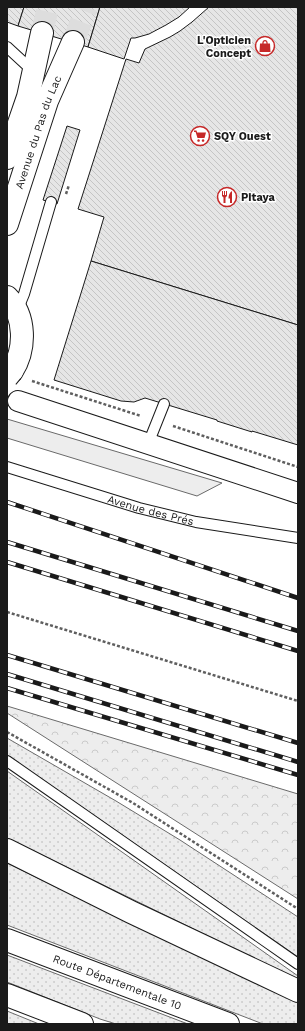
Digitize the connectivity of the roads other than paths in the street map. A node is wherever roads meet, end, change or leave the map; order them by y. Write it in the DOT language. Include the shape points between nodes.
graph roads {
  1 [pos="42,33"];
  2 [pos="73,42"];
  3 [pos="7,47"];
  4 [pos="33,70"];
  5 [pos="7,158"];
  6 [pos="51,202"];
  7 [pos="7,224"];
  8 [pos="12,304"];
  9 [pos="11,371"];
  10 [pos="18,402"];
  11 [pos="164,404"];
  12 [pos="148,444"];
  13 [pos="7,467"];
  14 [pos="298,493"];
  15 [pos="298,538"];
  16 [pos="7,761"];
  17 [pos="7,850"];
  18 [pos="7,940"];
  19 [pos="298,964"];
  20 [pos="298,991"];
  21 [pos="7,995"];
  22 [pos="82,1024"];
  23 [pos="228,1024"];
  1 -- 4 [label="main road, Avenue du Pas du Lac"];
  2 -- 7 [label="main road, Avenue du Pas du Lac" via="47,101"];
  3 -- 4 [label="lane"];
  4 -- 5 [label="main road, Avenue du Pas du Lac" via="28,97"];
  6 -- 8 [label="lane" via="24,294"];
  8 -- 9 [label="main road" via="22,337 20,354"];
  10 -- 12 [label="street"];
  11 -- 12 [label="lane"];
  12 -- 14 [label="street"];
  13 -- 15 [label="lane, Avenue des Prés" via="139,508 196,522"];
  16 -- 19 [label="lane"];
  17 -- 20 [label="main road" via="130,912"];
  18 -- 23 [label="main road, Route Départementale 10"];
  21 -- 22 [label="main road"];
}
